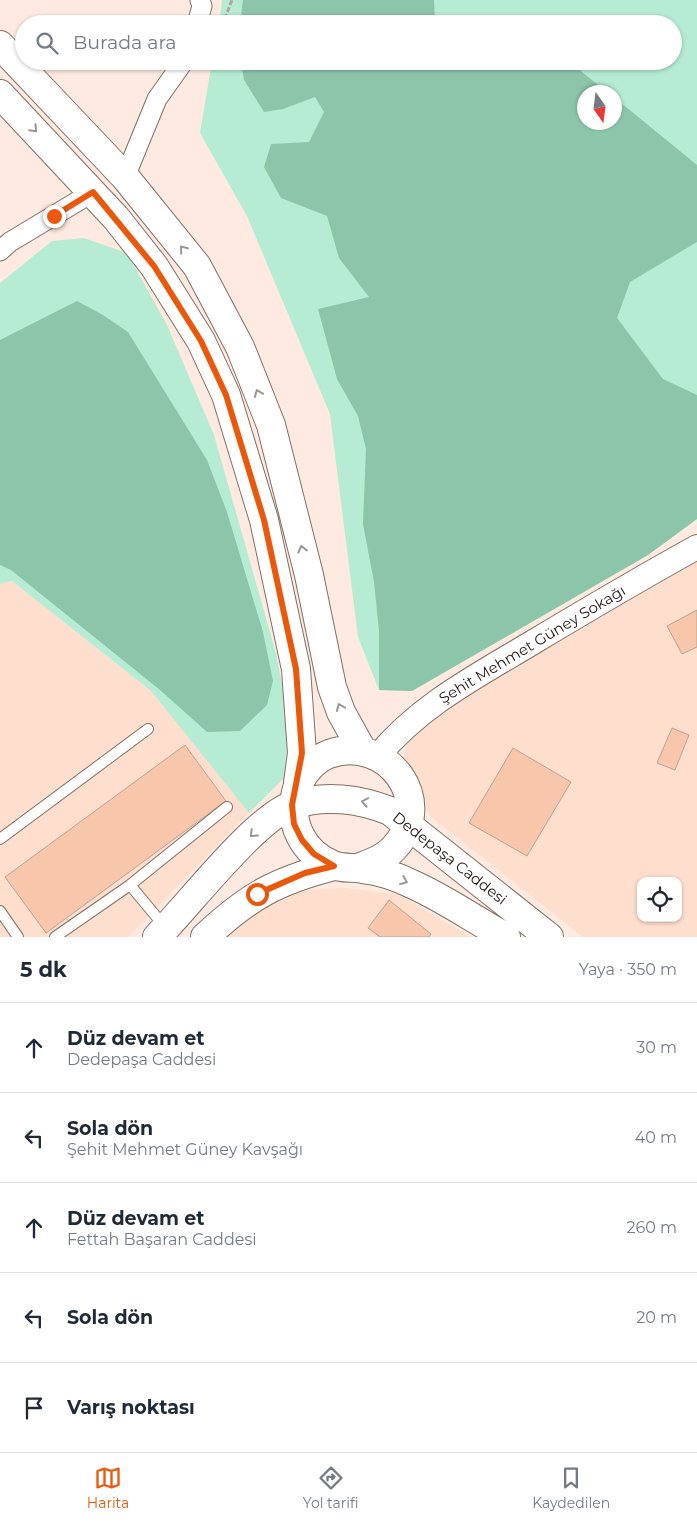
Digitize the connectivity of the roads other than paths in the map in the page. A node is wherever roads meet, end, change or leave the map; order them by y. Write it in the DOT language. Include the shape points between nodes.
graph roads {
  1 [pos="200,0"];
  2 [pos="200,15"];
  3 [pos="0,45"];
  4 [pos="15,61"];
  5 [pos="24,70"];
  6 [pos="178,70"];
  7 [pos="0,94"];
  8 [pos="125,177"];
  9 [pos="93,192"];
  10 [pos="0,251"];
  11 [pos="697,547"];
  12 [pos="148,729"];
  13 [pos="370,753"];
  14 [pos="295,794"];
  15 [pos="227,808"];
  16 [pos="408,824"];
  17 [pos="0,839"];
  18 [pos="346,867"];
  19 [pos="130,885"];
  20 [pos="0,911"];
  21 [pos="161,933"];
  22 [pos="18,937"];
  23 [pos="55,937"];
  24 [pos="205,937"];
  25 [pos="506,937"];
  26 [pos="549,937"];
  1 -- 2 [label="street"];
  3 -- 4 [label="main road"];
  5 -- 8 [label="main road"];
  6 -- 8 [label="street" via="157,99"];
  7 -- 9 [label="main road, one-way"];
  13 -- 8 [label="main road, one-way" via="341,712 332,687 309,575 271,425 240,347 197,266"];
  9 -- 10 [label="street"];
  9 -- 14 [label="main road" via="154,266 201,341 226,395 264,520 296,669 302,753"];
  11 -- 13 [label="street, Şehit Mehmet Güney Sokağı" via="462,684"];
  12 -- 17 [label="lane"];
  13 -- 14 [label="main road" via="344,750 327,754 312,764"];
  13 -- 16 [label="main road" via="392,765 404,783 409,807"];
  16 -- 14 [label="main road, Dedepaşa Caddesi, one-way" via="369,802"];
  14 -- 18 [label="main road" via="294,824 302,840 314,854"];
  14 -- 21 [label="main road, Dedepaşa Caddesi, one-way"];
  15 -- 19 [label="lane"];
  16 -- 18 [label="main road" via="393,849 382,858"];
  16 -- 26 [label="main road, Dedepaşa Caddesi"];
  18 -- 24 [label="main road, Dedepaşa Caddesi" via="305,873 257,894"];
  18 -- 25 [label="main road, Dedepaşa Caddesi, one-way" via="389,875 414,885"];
  19 -- 21 [label="lane"];
  19 -- 23 [label="lane"];
  20 -- 22 [label="lane"];
}
